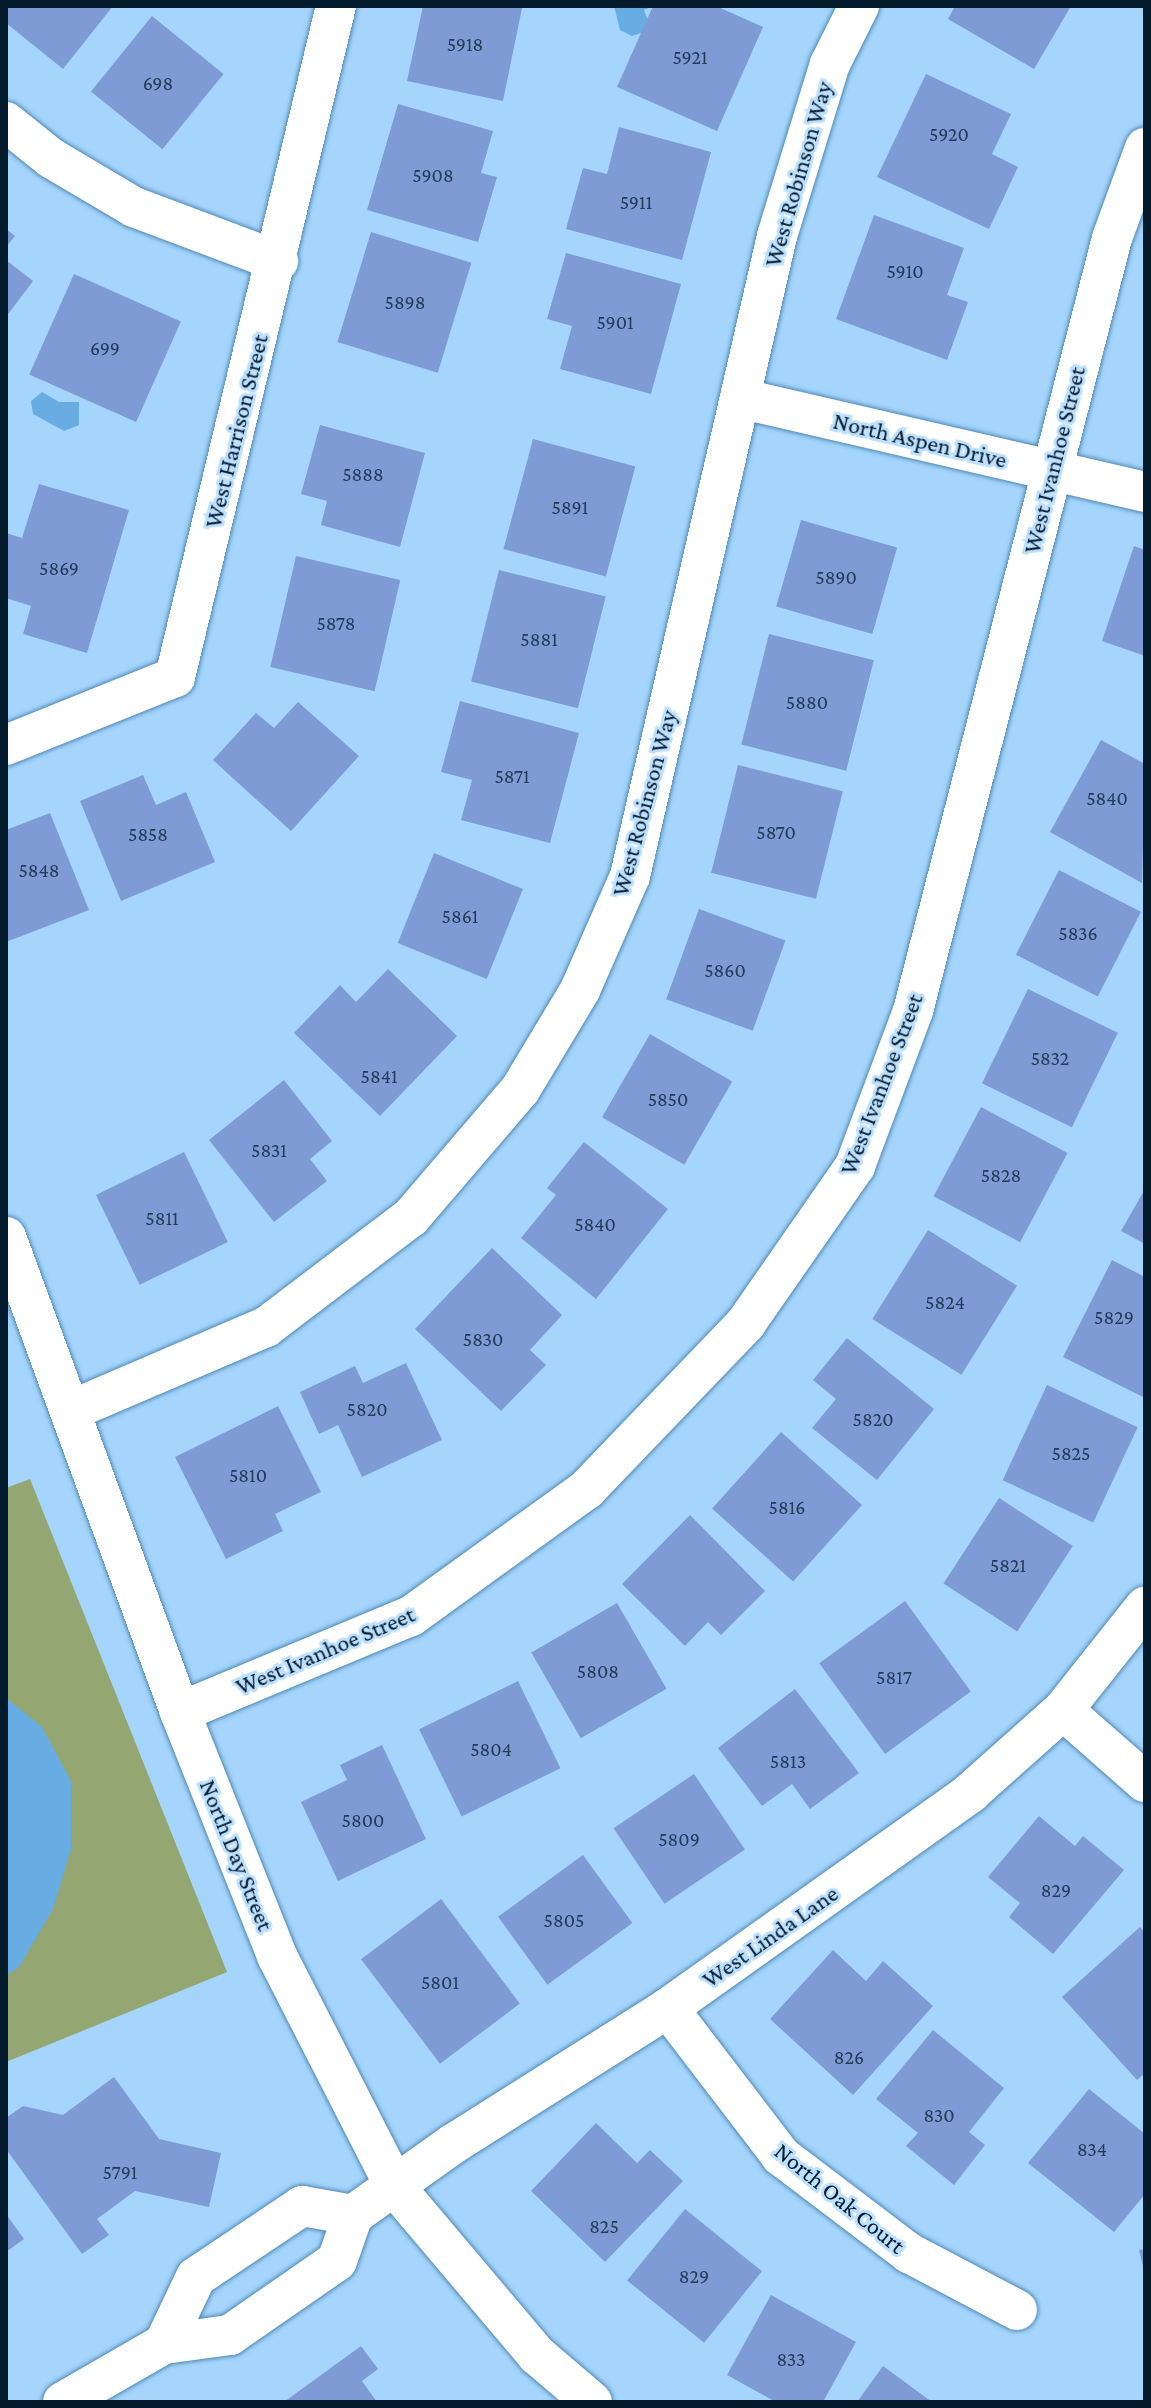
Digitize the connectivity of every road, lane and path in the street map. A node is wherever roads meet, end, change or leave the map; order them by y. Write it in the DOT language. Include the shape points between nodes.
graph roads {
  1 [pos="336,6"];
  2 [pos="859,6"];
  3 [pos="6,122"];
  4 [pos="1145,148"];
  5 [pos="278,261"];
  6 [pos="743,399"];
  7 [pos="1051,470"];
  8 [pos="1145,492"];
  9 [pos="6,745"];
  10 [pos="6,1237"];
  11 [pos="72,1410"];
  12 [pos="1145,1607"];
  13 [pos="1063,1710"];
  14 [pos="180,1712"];
  15 [pos="1145,1782"];
  16 [pos="668,2008"];
  17 [pos="395,2187"];
  18 [pos="353,2215"];
  19 [pos="1017,2310"];
  20 [pos="164,2344"];
  21 [pos="63,2402"];
  22 [pos="592,2402"];
  1 -- 5 [label="street, West Harrison Street"];
  2 -- 6 [label="street, West Robinson Way" via="830,64 777,236"];
  3 -- 5 [label="street" via="51,158 134,207"];
  4 -- 7 [label="street, West Ivanhoe Street" via="1112,238"];
  5 -- 9 [label="street, West Harrison Street" via="175,677"];
  6 -- 7 [label="street, North Aspen Drive"];
  6 -- 11 [label="street, West Robinson Way" via="630,876 580,990 520,1090 411,1217 266,1327"];
  7 -- 8 [label="street, North Aspen Drive"];
  7 -- 14 [label="street, West Ivanhoe Street" via="913,1011 855,1166 755,1310 587,1489 411,1616"];
  10 -- 11 [label="street, North Day Street"];
  11 -- 14 [label="street, North Day Street"];
  12 -- 13 [label="street, West Linda Lane"];
  13 -- 15 [label="street"];
  13 -- 16 [label="street, West Linda Lane" via="970,1793"];
  14 -- 17 [label="street, North Day Street" via="277,1956"];
  16 -- 17 [label="street, West Linda Lane"];
  16 -- 19 [label="street, North Oak Court" via="781,2156 909,2253"];
  17 -- 18 [label="street, West Linda Lane"];
  17 -- 22 [label="street, North Day Street" via="537,2355"];
  18 -- 20 [label="street" via="337,2261 242,2327 230,2335"];
  18 -- 20 [label="street" via="302,2206 196,2277"];
  20 -- 21 [label="street"];
}
